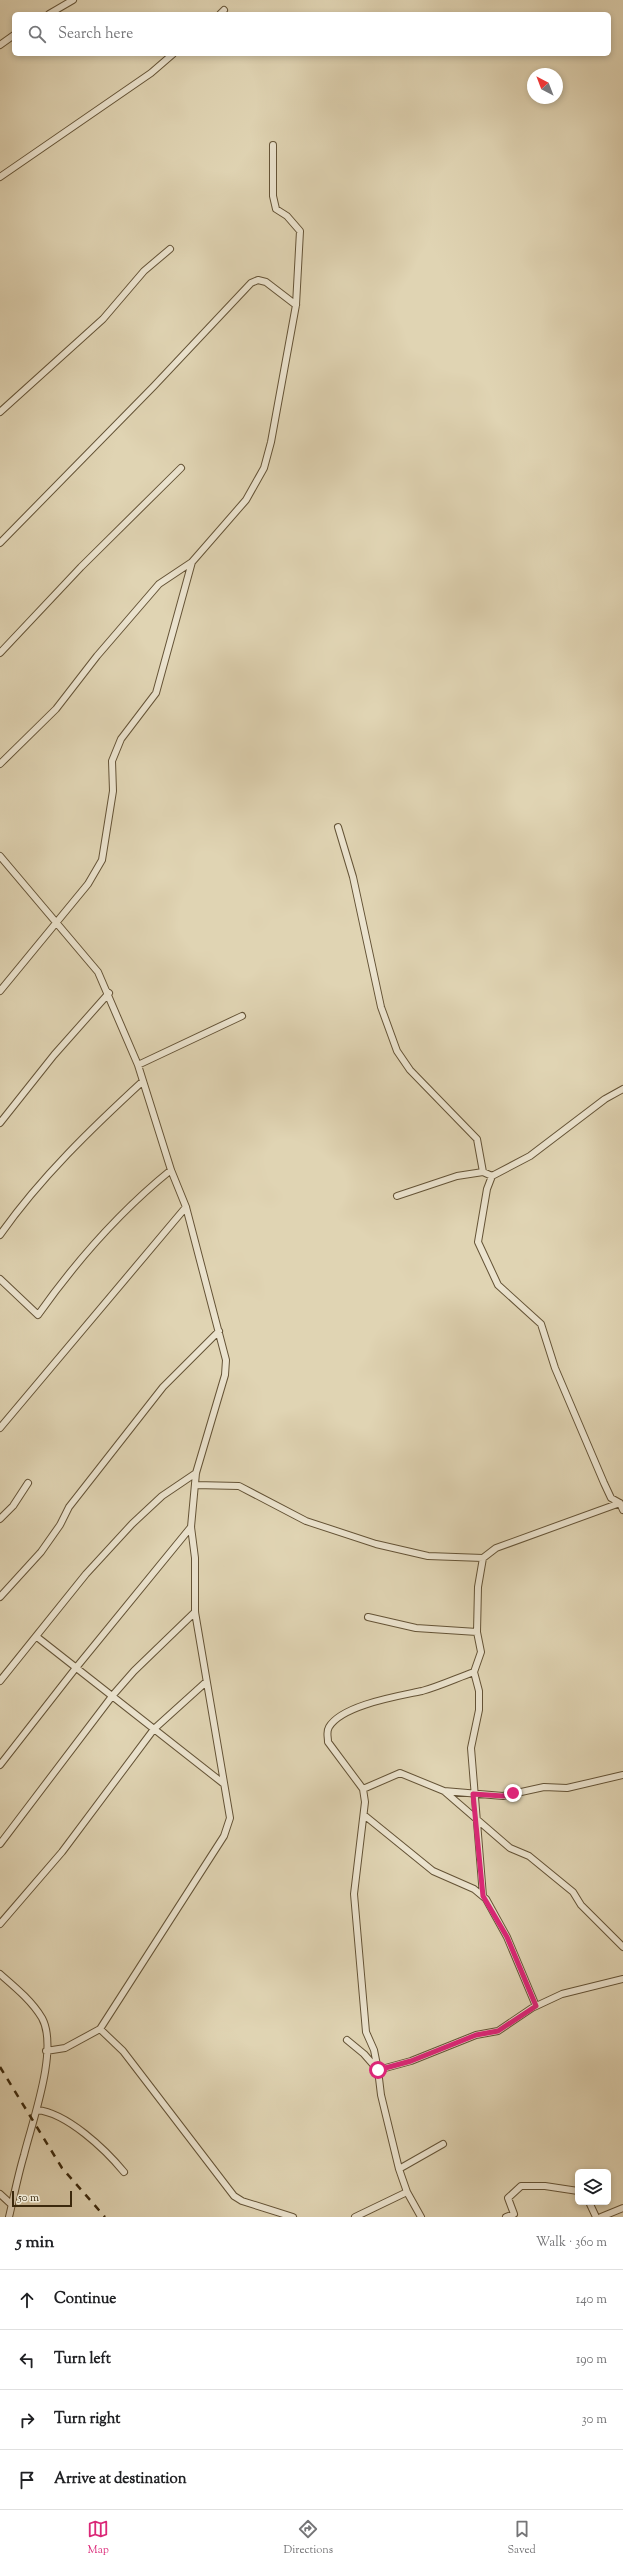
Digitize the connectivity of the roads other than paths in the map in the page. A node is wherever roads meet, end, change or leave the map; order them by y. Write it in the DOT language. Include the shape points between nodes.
graph roads {
  1 [pos="72,0"];
  2 [pos="52,12"];
  3 [pos="12,36"];
  4 [pos="0,45"];
  5 [pos="171,56"];
  6 [pos="273,145"];
  7 [pos="0,177"];
  8 [pos="170,248"];
  9 [pos="296,305"];
  10 [pos="0,412"];
  11 [pos="181,468"];
  12 [pos="0,543"];
  13 [pos="192,562"];
  14 [pos="0,653"];
  15 [pos="0,764"];
  16 [pos="338,827"];
  17 [pos="0,856"];
  18 [pos="54,923"];
  19 [pos="0,991"];
  20 [pos="109,993"];
  21 [pos="242,1016"];
  22 [pos="138,1065"];
  23 [pos="143,1081"];
  24 [pos="623,1090"];
  25 [pos="0,1123"];
  26 [pos="171,1170"];
  27 [pos="483,1172"];
  28 [pos="492,1176"];
  29 [pos="397,1196"];
  30 [pos="186,1207"];
  31 [pos="0,1235"];
  32 [pos="0,1279"];
  33 [pos="218,1330"];
  34 [pos="0,1427"];
  35 [pos="196,1473"];
  36 [pos="28,1483"];
  37 [pos="195,1485"];
  38 [pos="620,1503"];
  39 [pos="623,1510"];
  40 [pos="0,1519"];
  41 [pos="191,1527"];
  42 [pos="483,1558"];
  43 [pos="0,1597"];
  44 [pos="195,1612"];
  45 [pos="368,1617"];
  46 [pos="477,1632"];
  47 [pos="37,1637"];
  48 [pos="75,1669"];
  49 [pos="474,1672"];
  50 [pos="0,1681"];
  51 [pos="206,1682"];
  52 [pos="113,1695"];
  53 [pos="154,1729"];
  54 [pos="0,1765"];
  55 [pos="623,1775"];
  56 [pos="224,1784"];
  57 [pos="363,1789"];
  58 [pos="444,1790"];
  59 [pos="473,1794"];
  60 [pos="364,1815"];
  61 [pos="475,1818"];
  62 [pos="0,1844"];
  63 [pos="483,1896"];
  64 [pos="0,1924"];
  65 [pos="623,1947"];
  66 [pos="0,1974"];
  67 [pos="623,1979"];
  68 [pos="536,2006"];
  69 [pos="100,2029"];
  70 [pos="347,2040"];
  71 [pos="46,2051"];
  72 [pos="378,2070"];
  73 [pos="37,2110"];
  74 [pos="443,2144"];
  75 [pos="399,2169"];
  76 [pos="124,2172"];
  77 [pos="575,2191"];
  78 [pos="407,2192"];
  79 [pos="0,2194"];
  80 [pos="12,2205"];
  81 [pos="590,2205"];
  82 [pos="623,2208"];
  83 [pos="514,2215"];
  84 [pos="9,2217"];
  85 [pos="293,2217"];
  86 [pos="355,2217"];
  87 [pos="421,2217"];
  88 [pos="506,2217"];
  89 [pos="596,2217"];
  90 [pos="600,2217"];
  1 -- 2 [label="street"];
  3 -- 4 [label="street"];
  5 -- 7 [label="street" via="151,73"];
  6 -- 9 [label="street" via="273,196 276,209 300,230"];
  8 -- 10 [label="street" via="144,271 103,318"];
  9 -- 12 [label="street" via="266,282 258,280 251,284"];
  9 -- 13 [label="street" via="264,468 246,500"];
  11 -- 14 [label="street" via="81,567"];
  13 -- 15 [label="street" via="160,584 97,656 56,709"];
  13 -- 18 [label="street" via="156,693 121,739 112,761 112,792 102,860 88,884"];
  16 -- 27 [label="street" via="353,877 382,1007 397,1051 410,1070 476,1139"];
  17 -- 18 [label="street"];
  18 -- 19 [label="street"];
  18 -- 20 [label="street" via="98,972"];
  20 -- 22 [label="street"];
  20 -- 25 [label="street" via="54,1055"];
  21 -- 22 [label="street"];
  22 -- 23 [label="street"];
  23 -- 26 [label="street"];
  23 -- 31 [label="street" via="43,1181"];
  24 -- 28 [label="street" via="605,1099 530,1156"];
  26 -- 30 [label="street"];
  26 -- 32 [label="street" via="136,1198 109,1226 81,1257 38,1315"];
  27 -- 28 [label="street"];
  27 -- 29 [label="street" via="457,1176"];
  28 -- 38 [label="street" via="478,1242 498,1285 540,1324 555,1368 604,1483 612,1498"];
  30 -- 33 [label="street"];
  30 -- 34 [label="street"];
  33 -- 35 [label="street" via="226,1360 225,1374"];
  33 -- 43 [label="street" via="163,1387 68,1507 60,1525 41,1552"];
  35 -- 37 [label="street"];
  35 -- 47 [label="street" via="162,1496 132,1524 86,1574"];
  36 -- 40 [label="street" via="13,1506"];
  37 -- 41 [label="street"];
  37 -- 42 [label="street" via="239,1486 306,1521 376,1544 428,1556"];
  38 -- 39 [label="street"];
  38 -- 42 [label="street" via="496,1548"];
  41 -- 44 [label="street" via="195,1558"];
  41 -- 48 [label="street"];
  42 -- 46 [label="street" via="478,1587"];
  44 -- 51 [label="street"];
  44 -- 52 [label="street"];
  45 -- 46 [label="street" via="416,1628"];
  46 -- 49 [label="street" via="481,1652"];
  47 -- 48 [label="street"];
  47 -- 50 [label="street"];
  48 -- 52 [label="street"];
  48 -- 54 [label="street"];
  49 -- 57 [label="street" via="423,1690 382,1698 339,1718 329,1726 328,1742"];
  49 -- 59 [label="street" via="479,1710 470,1748"];
  51 -- 53 [label="street"];
  51 -- 56 [label="street"];
  52 -- 53 [label="street"];
  52 -- 62 [label="street"];
  53 -- 56 [label="street"];
  53 -- 64 [label="street" via="62,1852"];
  55 -- 59 [label="street" via="568,1788 544,1787 503,1796"];
  56 -- 69 [label="street" via="230,1818 224,1836"];
  57 -- 58 [label="street" via="400,1772"];
  57 -- 60 [label="street"];
  58 -- 59 [label="street"];
  58 -- 61 [label="street"];
  59 -- 61 [label="street"];
  60 -- 63 [label="street" via="432,1871 474,1889"];
  60 -- 72 [label="street" via="354,1894 366,2032 374,2050"];
  61 -- 63 [label="street"];
  61 -- 65 [label="street" via="510,1848 529,1856 573,1892 581,1905"];
  63 -- 68 [label="street" via="507,1937"];
  66 -- 71 [label="street" via="24,1995 42,2018 47,2034"];
  67 -- 68 [label="street" via="562,1994"];
  68 -- 72 [label="street" via="498,2031 476,2035 411,2061"];
  69 -- 71 [label="street" via="65,2048"];
  69 -- 85 [label="street" via="123,2051 234,2196 242,2201"];
  70 -- 72 [label="street"];
  71 -- 73 [label="street"];
  72 -- 75 [label="street" via="381,2095"];
  73 -- 76 [label="street" via="50,2111 64,2118 115,2161"];
  73 -- 80 [label="street"];
  74 -- 75 [label="street"];
  75 -- 78 [label="street"];
  77 -- 83 [label="street" via="522,2186 508,2198"];
  78 -- 86 [label="street"];
  78 -- 87 [label="street"];
  79 -- 80 [label="street"];
  80 -- 84 [label="street"];
  81 -- 89 [label="street"];
  82 -- 90 [label="street"];
  83 -- 88 [label="street"];
}
